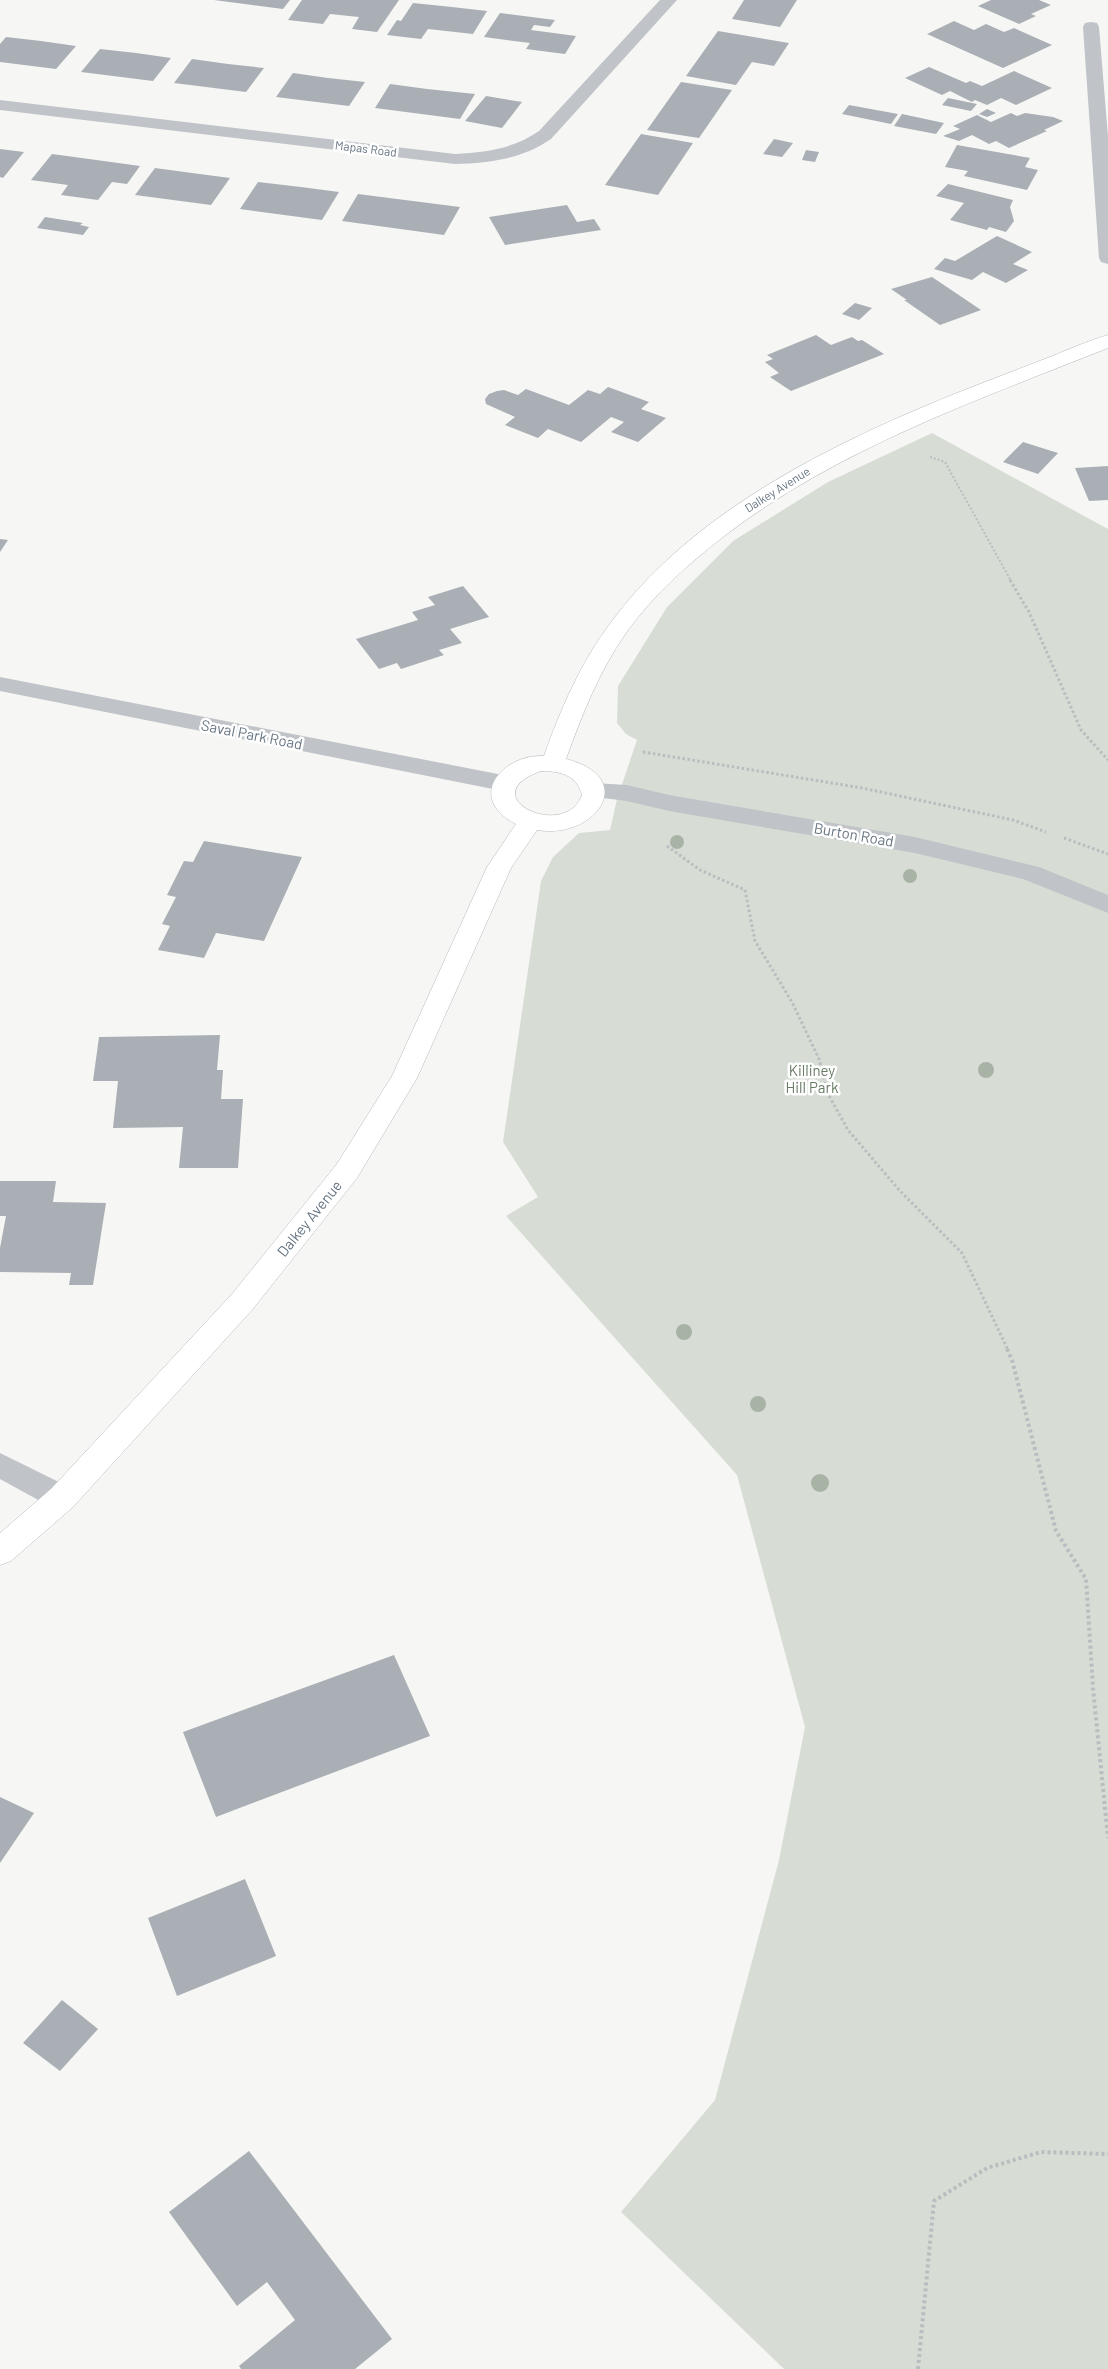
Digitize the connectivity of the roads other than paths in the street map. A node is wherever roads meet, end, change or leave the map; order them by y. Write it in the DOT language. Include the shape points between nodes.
graph roads {
  1 [pos="669,0"];
  2 [pos="1091,27"];
  3 [pos="0,105"];
  4 [pos="1108,258"];
  5 [pos="1108,341"];
  6 [pos="0,684"];
  7 [pos="553,763"];
  8 [pos="503,783"];
  9 [pos="594,791"];
  10 [pos="530,821"];
  11 [pos="1108,905"];
  12 [pos="0,1464"];
  13 [pos="62,1498"];
  14 [pos="0,1552"];
  1 -- 3 [label="street, Mapas Road" via="545,135 534,144 501,156 455,159"];
  2 -- 4 [label="street"];
  5 -- 7 [label="street, Dalkey Avenue" via="873,436 772,490 730,519 644,595 618,628 595,664"];
  6 -- 8 [label="street, Saval Park Road"];
  7 -- 8 [label="street" via="527,766"];
  7 -- 9 [label="street" via="580,771 589,779"];
  8 -- 10 [label="street" via="500,795 503,804 511,812"];
  9 -- 10 [label="street" via="588,808 570,820 552,823"];
  9 -- 11 [label="street, Burton Road" via="627,793 669,803 915,844 1030,874"];
  10 -- 13 [label="street, Dalkey Avenue" via="500,868 404,1078 347,1171 242,1302"];
  12 -- 13 [label="street"];
  13 -- 14 [label="street, Dalkey Avenue"];
}
